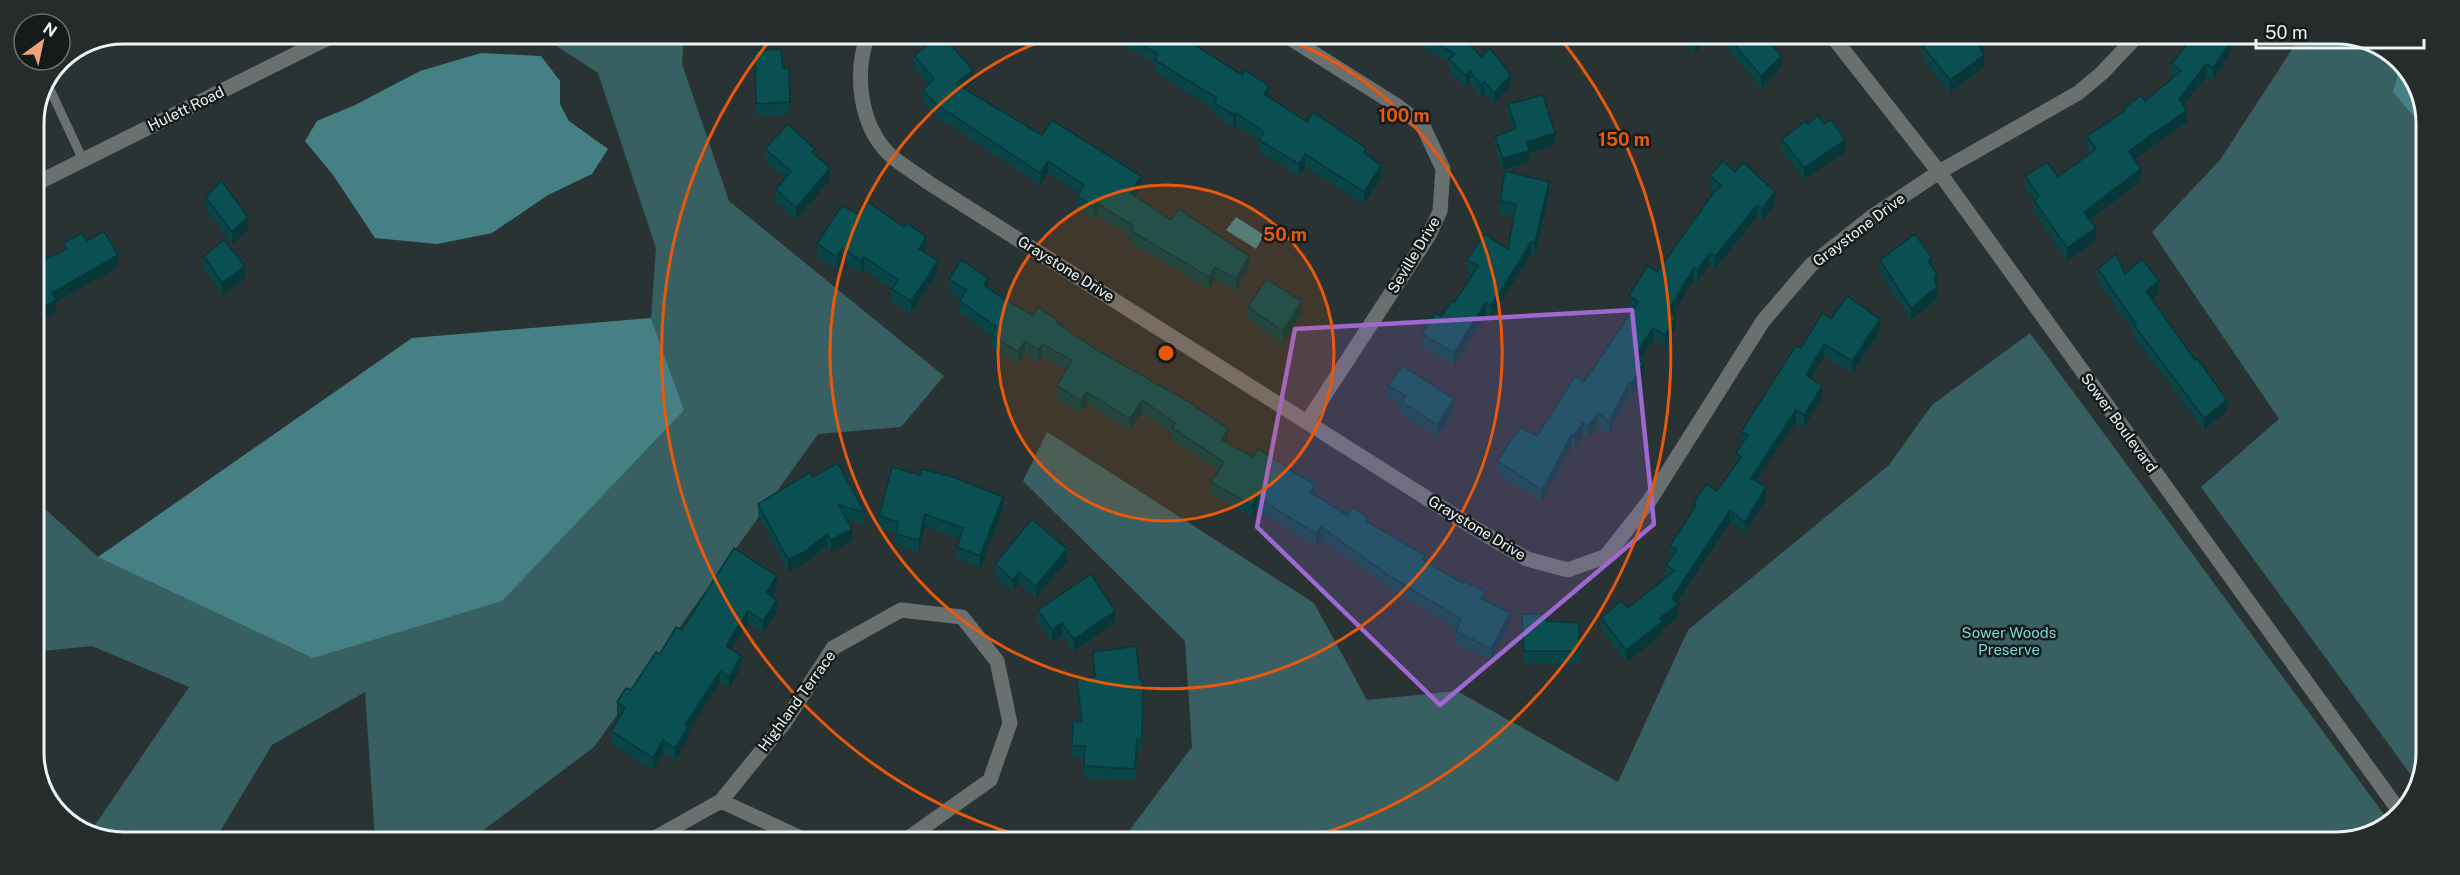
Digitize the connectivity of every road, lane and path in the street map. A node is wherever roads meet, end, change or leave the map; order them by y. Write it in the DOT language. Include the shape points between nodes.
graph roads {
  1 [pos="318,43"];
  2 [pos="865,43"];
  3 [pos="1298,43"];
  4 [pos="1838,43"];
  5 [pos="2130,43"];
  6 [pos="50,90"];
  7 [pos="83,160"];
  8 [pos="1939,172"];
  9 [pos="43,180"];
  10 [pos="1307,422"];
  11 [pos="721,801"];
  12 [pos="2395,805"];
  13 [pos="664,832"];
  14 [pos="788,832"];
  15 [pos="917,832"];
  1 -- 7 [label="street, Hulett Road"];
  2 -- 10 [label="street, Graystone Drive" via="859,64 863,101 872,133 889,154"];
  3 -- 10 [label="street, Seville Drive" via="1423,126 1443,169 1440,212 1429,235"];
  4 -- 8 [label="street, Sower Boulevard"];
  5 -- 8 [label="street, Graystone Drive" via="2078,93"];
  6 -- 7 [label="lane"];
  7 -- 9 [label="street, Hulett Road"];
  8 -- 10 [label="street, Graystone Drive" via="1873,216 1811,265 1763,321 1650,500 1606,556 1568,570 1527,559"];
  8 -- 12 [label="street, Sower Boulevard"];
  11 -- 13 [label="street, Highland Terrace"];
  11 -- 14 [label="street"];
  11 -- 15 [label="street, Highland Terrace" via="785,722 833,648 901,610 962,617 997,661 1011,723 990,780"];
}
